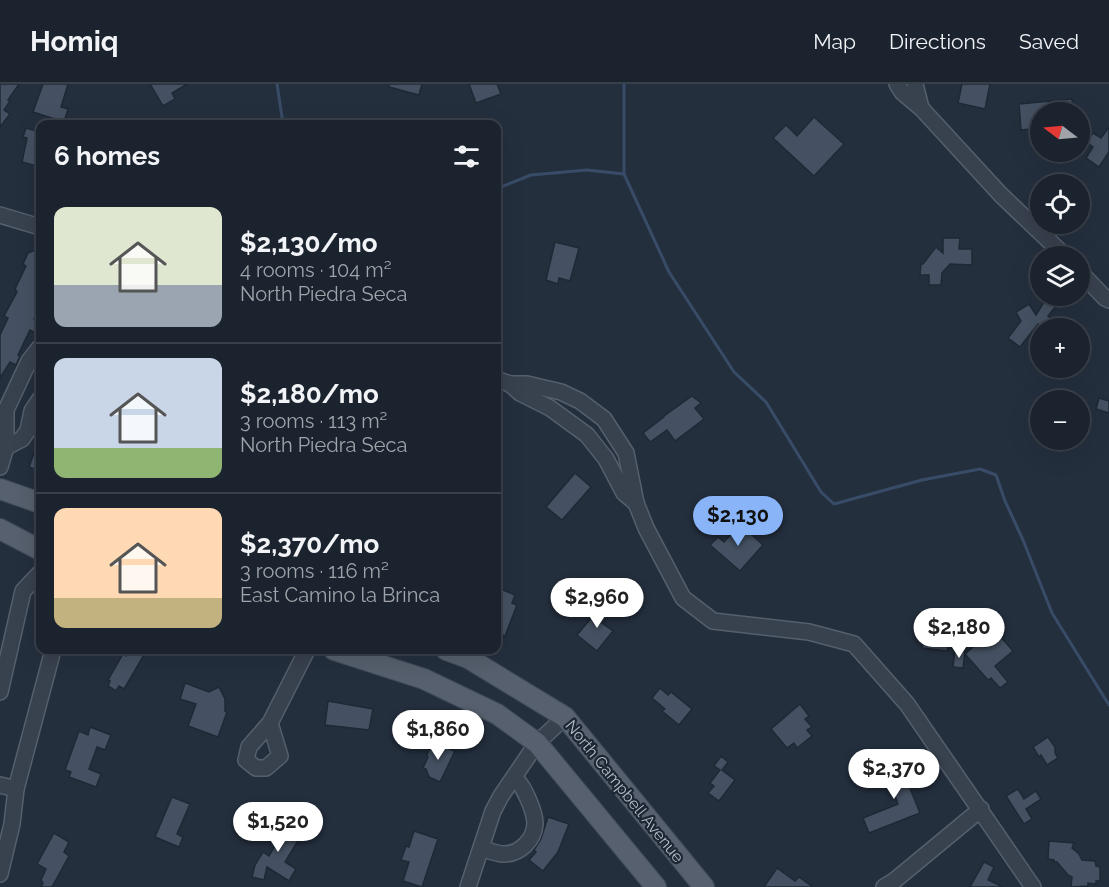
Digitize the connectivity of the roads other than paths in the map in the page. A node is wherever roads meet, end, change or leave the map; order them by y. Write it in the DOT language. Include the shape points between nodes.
graph roads {
  1 [pos="897,84"];
  2 [pos="915,84"];
  3 [pos="921,108"];
  4 [pos="0,215"];
  5 [pos="36,226"];
  6 [pos="1054,246"];
  7 [pos="1090,282"];
  8 [pos="1107,299"];
  9 [pos="1109,314"];
  10 [pos="36,352"];
  11 [pos="503,381"];
  12 [pos="36,405"];
  13 [pos="6,447"];
  14 [pos="0,467"];
  15 [pos="0,489"];
  16 [pos="36,502"];
  17 [pos="636,503"];
  18 [pos="0,529"];
  19 [pos="36,548"];
  20 [pos="36,577"];
  21 [pos="52,654"];
  22 [pos="305,654"];
  23 [pos="346,654"];
  24 [pos="457,654"];
  25 [pos="0,692"];
  26 [pos="565,717"];
  27 [pos="270,723"];
  28 [pos="537,743"];
  29 [pos="514,778"];
  30 [pos="0,785"];
  31 [pos="16,789"];
  32 [pos="981,810"];
  33 [pos="481,848"];
  34 [pos="0,874"];
  35 [pos="889,885"];
  36 [pos="468,887"];
  37 [pos="656,887"];
  38 [pos="704,887"];
  39 [pos="1033,887"];
  1 -- 3 [label="street"];
  2 -- 3 [label="street"];
  3 -- 6 [label="street" via="1000,195"];
  4 -- 5 [label="street"];
  7 -- 8 [label="street"];
  8 -- 9 [label="street"];
  10 -- 13 [label="street" via="6,410"];
  11 -- 17 [label="street" via="587,435 606,459 624,493"];
  11 -- 17 [label="street" via="561,392 604,419 626,453"];
  12 -- 13 [label="street" via="22,439"];
  13 -- 14 [label="street"];
  15 -- 16 [label="main road"];
  17 -- 32 [label="street" via="683,598 713,621 809,632 854,644 907,704"];
  18 -- 19 [label="main road"];
  20 -- 25 [label="street" via="23,591"];
  21 -- 31 [label="street"];
  22 -- 27 [label="street"];
  23 -- 28 [label="main road" via="424,679 497,714"];
  24 -- 26 [label="main road, North Campbell Avenue"];
  26 -- 28 [label="street"];
  26 -- 38 [label="main road, North Campbell Avenue"];
  28 -- 29 [label="street"];
  28 -- 37 [label="main road"];
  29 -- 33 [label="street" via="493,811"];
  29 -- 33 [label="street" via="524,788 534,813 531,837 526,845 507,854"];
  30 -- 31 [label="street"];
  31 -- 34 [label="street"];
  32 -- 35 [label="street"];
  32 -- 39 [label="street"];
  33 -- 36 [label="street"];
}
